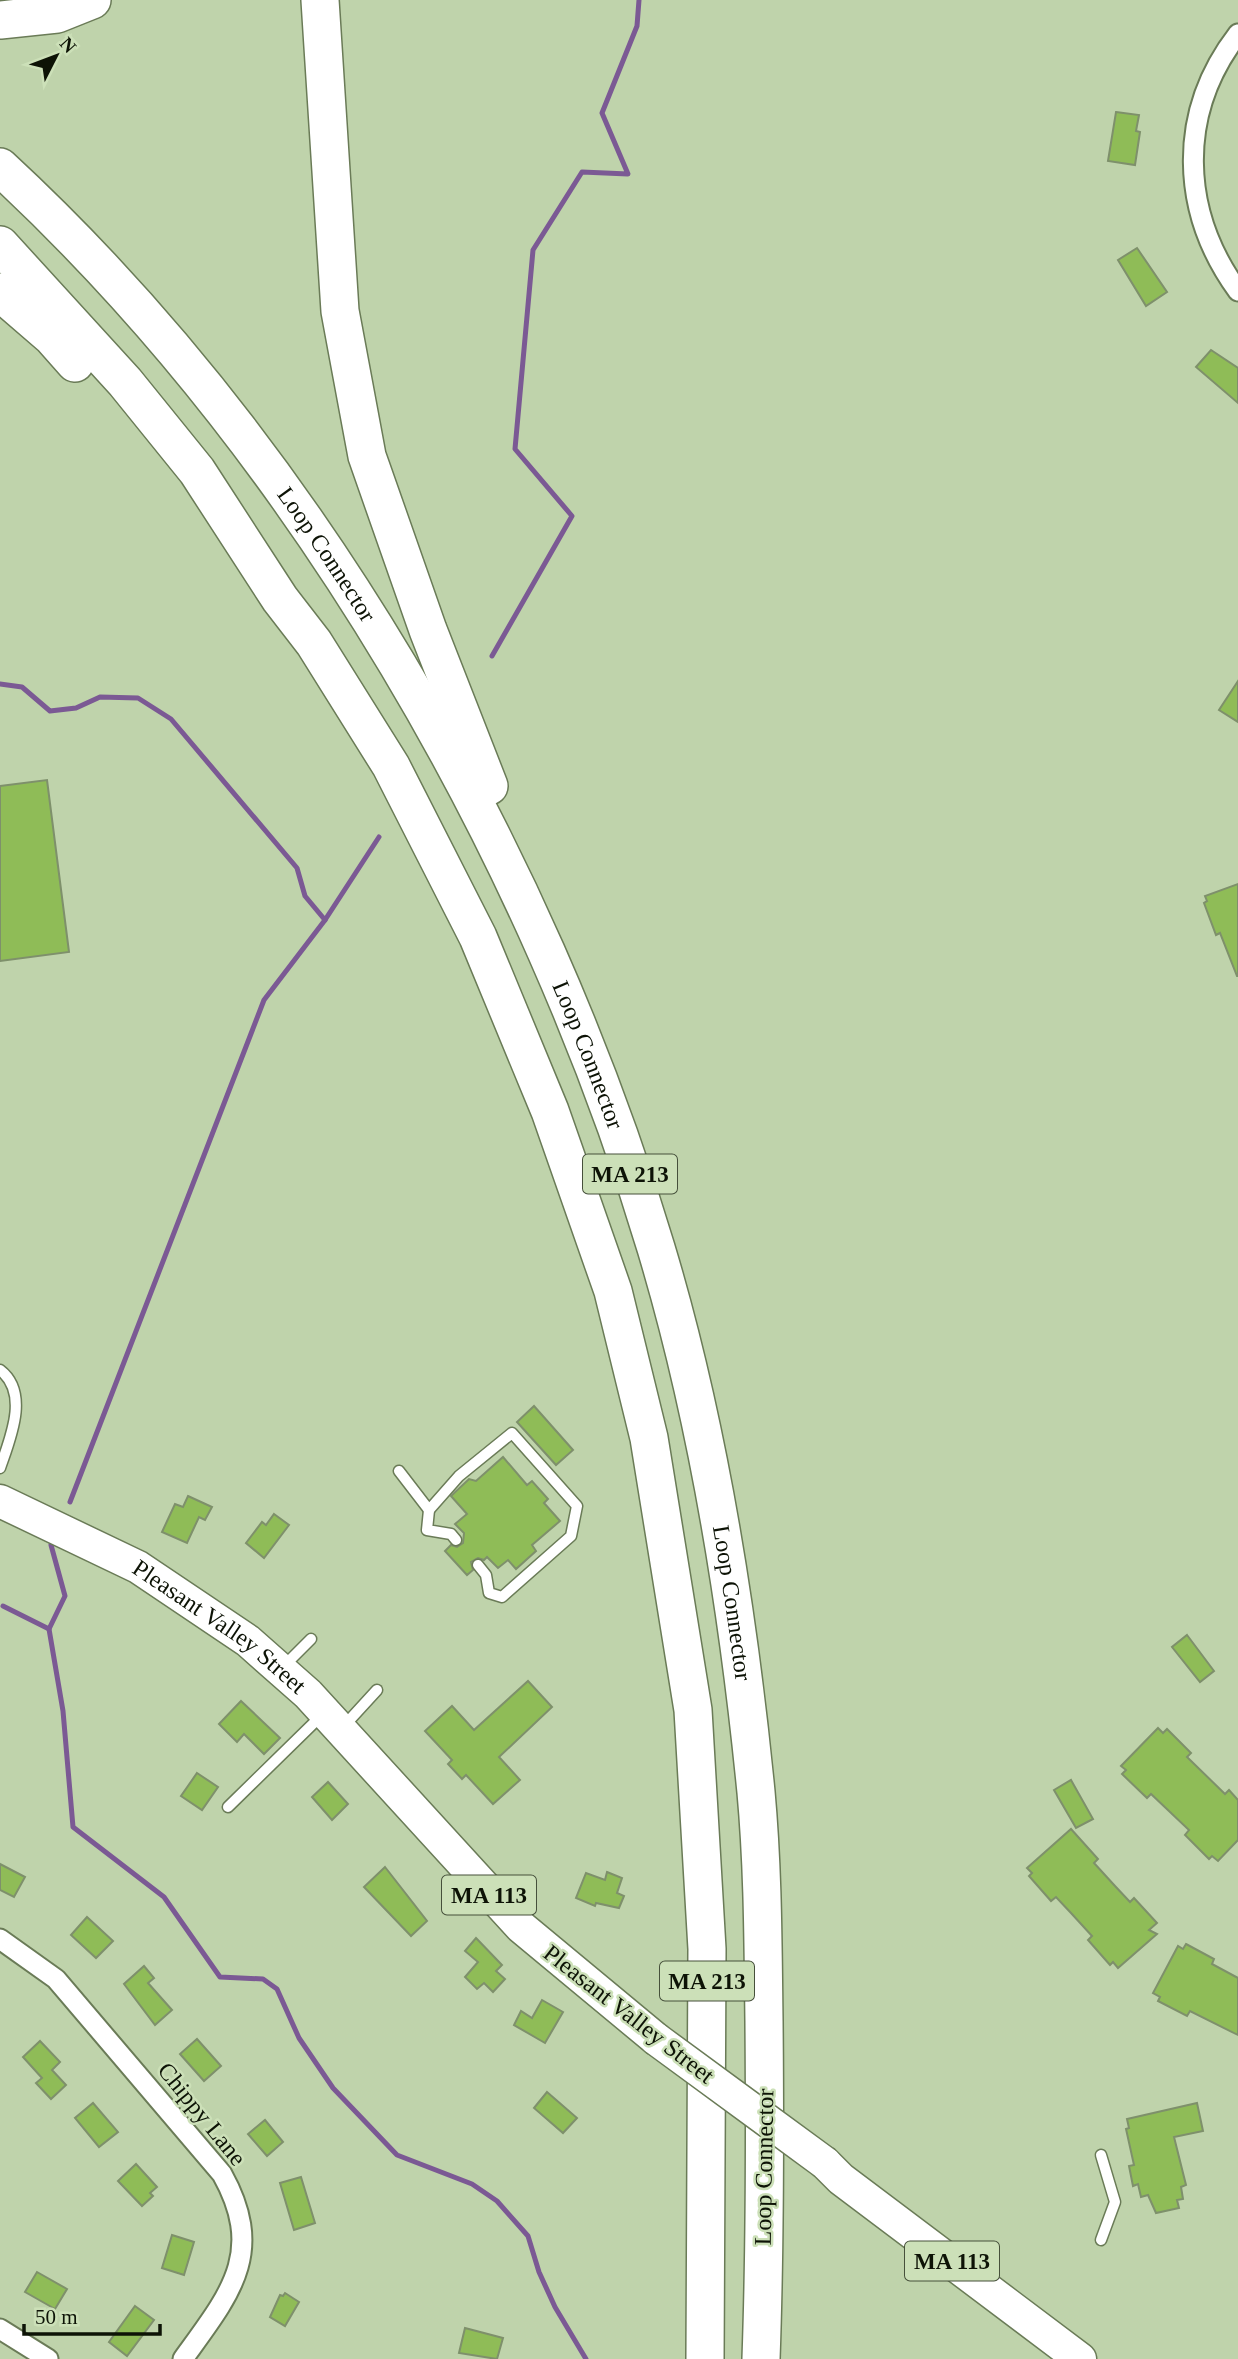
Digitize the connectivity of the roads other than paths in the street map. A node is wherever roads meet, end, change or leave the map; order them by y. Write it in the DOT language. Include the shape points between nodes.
graph roads {
  1 [pos="92,0"];
  2 [pos="320,0"];
  3 [pos="0,20"];
  4 [pos="1238,34"];
  5 [pos="0,167"];
  6 [pos="0,246"];
  7 [pos="1238,290"];
  8 [pos="0,292"];
  9 [pos="236,527"];
  10 [pos="556,971"];
  11 [pos="0,1370"];
  12 [pos="0,1468"];
  13 [pos="399,1471"];
  14 [pos="0,1501"];
  15 [pos="429,1510"];
  16 [pos="456,1540"];
  17 [pos="478,1565"];
  18 [pos="311,1639"];
  19 [pos="281,1669"];
  20 [pos="377,1690"];
  21 [pos="333,1721"];
  22 [pos="229,1807"];
  23 [pos="0,1939"];
  24 [pos="1101,2155"];
  25 [pos="1101,2240"];
  26 [pos="0,2329"];
  27 [pos="48,2359"];
  28 [pos="183,2359"];
  29 [pos="705,2359"];
  30 [pos="761,2359"];
  31 [pos="1080,2359"];
  1 -- 3 [label="highway" via="57,13"];
  2 -- 10 [label="highway" via="340,311 368,456"];
  4 -- 7 [label="street" via="1212,71 1192,156 1205,230 1223,270"];
  5 -- 10 [label="highway, Loop Connector / MA 213" via="56,219 178,356 262,461 354,595 430,718"];
  6 -- 9 [label="highway, MA 213" via="125,382"];
  8 -- 9 [label="highway" via="52,337"];
  9 -- 29 [label="highway, MA 213" via="391,766 467,912 550,1111 612,1291 649,1438 693,1710 707,1949"];
  10 -- 30 [label="highway, Loop Connector / MA 213" via="656,1247 699,1415 728,1570 757,1796 762,1900 765,2158"];
  11 -- 12 [label="lane" via="11,1385 16,1415"];
  13 -- 15 [label="lane"];
  14 -- 19 [label="main road, Pleasant Valley Street / MA 113" via="138,1567 238,1633"];
  15 -- 16 [label="lane" via="428,1530 451,1534"];
  15 -- 17 [label="lane" via="459,1476 512,1433 577,1506 571,1536 502,1597 489,1593 486,1575"];
  18 -- 19 [label="lane"];
  19 -- 21 [label="main road, Pleasant Valley Street / MA 113"];
  20 -- 21 [label="lane"];
  21 -- 22 [label="lane"];
  21 -- 31 [label="main road, Pleasant Valley Street / MA 113, bridge" via="521,1927 656,2039"];
  23 -- 28 [label="street, Chippy Lane" via="64,1988 222,2174 233,2194 244,2236 241,2259 220,2307"];
  24 -- 25 [label="lane" via="1115,2202"];
  26 -- 27 [label="street"];
}
